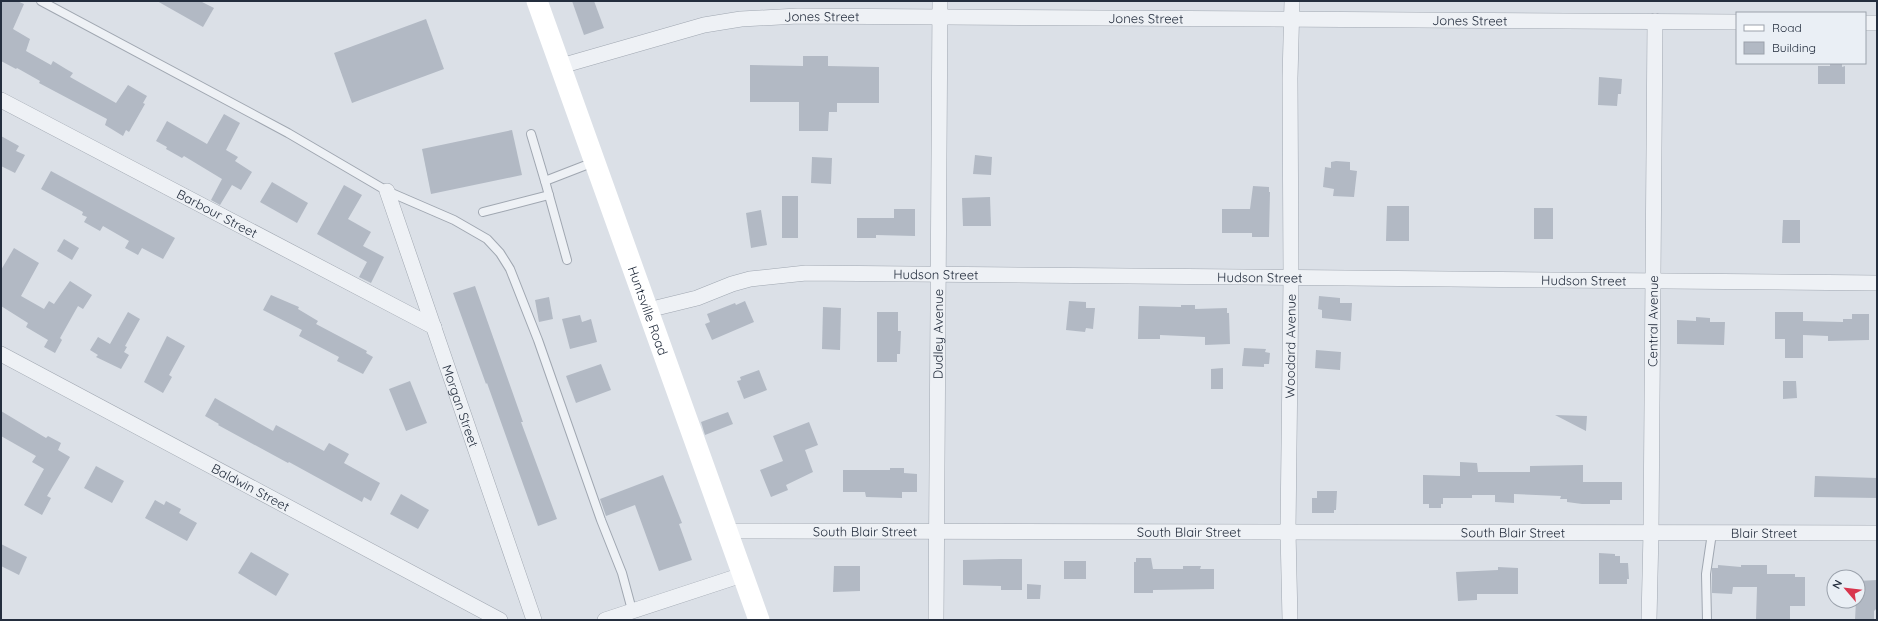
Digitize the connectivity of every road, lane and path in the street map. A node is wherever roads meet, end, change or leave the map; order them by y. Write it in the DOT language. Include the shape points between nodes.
graph roads {
  1 [pos="40,1"];
  2 [pos="537,1"];
  3 [pos="940,1"];
  4 [pos="1292,1"];
  5 [pos="940,17"];
  6 [pos="1291,19"];
  7 [pos="1655,22"];
  8 [pos="1736,22"];
  9 [pos="1866,23"];
  10 [pos="1877,23"];
  11 [pos="560,66"];
  12 [pos="1,100"];
  13 [pos="531,134"];
  14 [pos="595,161"];
  15 [pos="545,181"];
  16 [pos="387,191"];
  17 [pos="549,195"];
  18 [pos="483,212"];
  19 [pos="567,260"];
  20 [pos="938,275"];
  21 [pos="1291,278"];
  22 [pos="1653,281"];
  23 [pos="1877,283"];
  24 [pos="648,310"];
  25 [pos="434,327"];
  26 [pos="1,354"];
  27 [pos="726,530"];
  28 [pos="937,531"];
  29 [pos="1288,531"];
  30 [pos="1651,532"];
  31 [pos="1712,532"];
  32 [pos="1877,533"];
  33 [pos="742,575"];
  34 [pos="632,610"];
  35 [pos="500,620"];
  36 [pos="534,620"];
  37 [pos="605,620"];
  38 [pos="759,620"];
  39 [pos="936,620"];
  40 [pos="1290,620"];
  41 [pos="1649,620"];
  42 [pos="1708,620"];
  1 -- 16 [label="lane" via="288,133"];
  2 -- 11 [label="main road, Huntsville Road"];
  3 -- 5 [label="street, Dudley Avenue"];
  4 -- 6 [label="street, Woodard Avenue"];
  5 -- 6 [label="street, Jones Street"];
  5 -- 11 [label="street, Jones Street" via="798,16 741,19 704,25"];
  5 -- 20 [label="street, Dudley Avenue"];
  6 -- 7 [label="street, Jones Street"];
  6 -- 21 [label="street, Woodard Avenue"];
  7 -- 8 [label="street, Jones Street"];
  7 -- 22 [label="street, Central Avenue"];
  9 -- 10 [label="street"];
  11 -- 14 [label="main road, Huntsville Road"];
  12 -- 25 [label="street, Barbour Street"];
  13 -- 15 [label="lane"];
  14 -- 15 [label="lane"];
  14 -- 24 [label="main road, Huntsville Road"];
  15 -- 17 [label="lane"];
  16 -- 25 [label="street, Morgan Street"];
  16 -- 34 [label="lane" via="472,228 500,253 510,269 622,573"];
  17 -- 18 [label="lane"];
  17 -- 19 [label="lane"];
  20 -- 21 [label="street, Hudson Street"];
  20 -- 24 [label="street, Hudson Street" via="806,273 750,279 697,298"];
  20 -- 28 [label="street, Dudley Avenue"];
  21 -- 22 [label="street, Hudson Street"];
  21 -- 29 [label="street, Woodard Avenue"];
  22 -- 23 [label="street, Hudson Street"];
  22 -- 30 [label="street, Central Avenue"];
  24 -- 27 [label="main road, Huntsville Road"];
  25 -- 36 [label="street, Morgan Street"];
  26 -- 35 [label="street, Baldwin Street"];
  27 -- 28 [label="street, South Blair Street"];
  27 -- 33 [label="main road, Huntsville Road"];
  28 -- 29 [label="street, South Blair Street"];
  28 -- 39 [label="street, Dudley Avenue"];
  29 -- 30 [label="street, South Blair Street"];
  29 -- 40 [label="street, Woodard Avenue"];
  30 -- 31 [label="street, Blair Street"];
  30 -- 41 [label="street, Central Avenue"];
  31 -- 32 [label="street, Blair Street"];
  31 -- 42 [label="lane" via="1706,574"];
  33 -- 34 [label="street"];
  33 -- 38 [label="main road, Huntsville Road"];
  34 -- 37 [label="street"];
}
